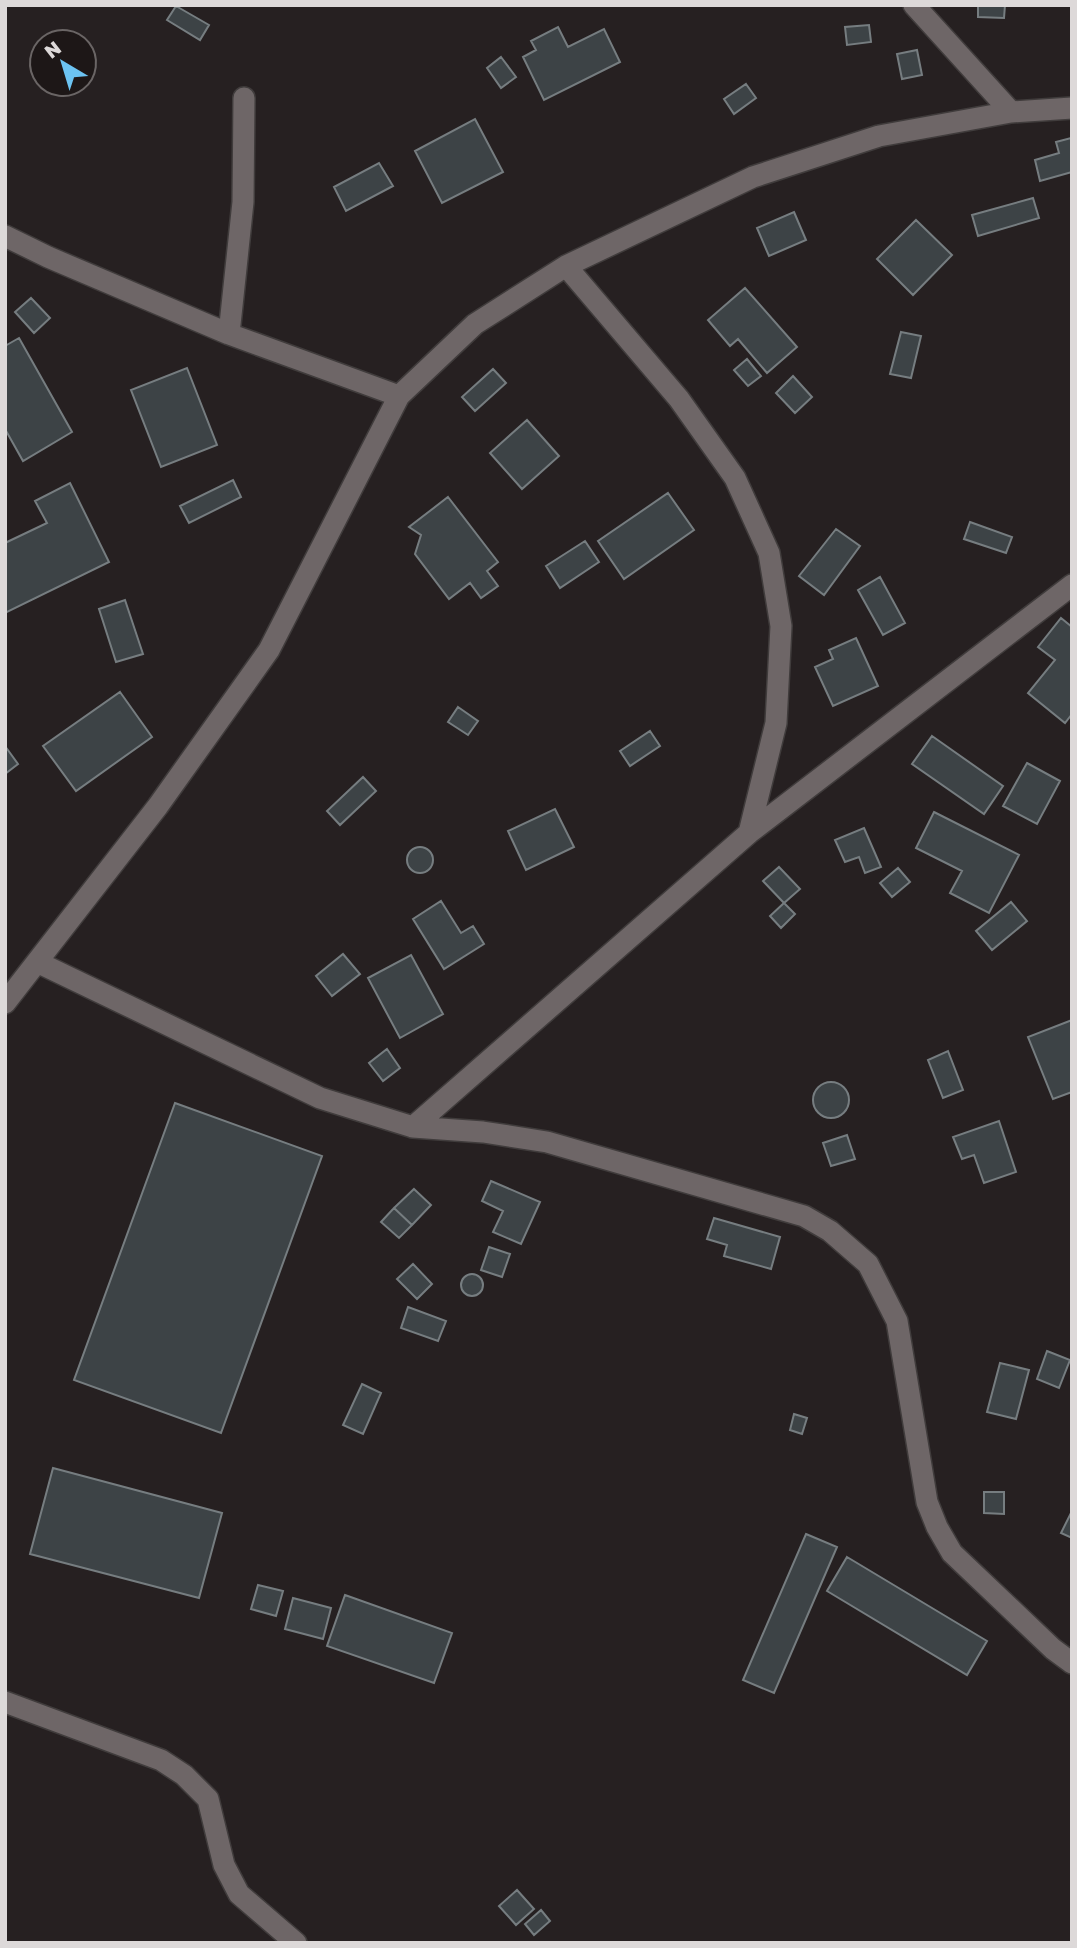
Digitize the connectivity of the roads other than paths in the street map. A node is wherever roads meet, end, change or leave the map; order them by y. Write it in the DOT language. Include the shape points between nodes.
graph roads {
  1 [pos="914,5"];
  2 [pos="244,98"];
  3 [pos="1072,108"];
  4 [pos="1011,112"];
  5 [pos="5,236"];
  6 [pos="566,266"];
  7 [pos="229,334"];
  8 [pos="399,396"];
  9 [pos="1072,584"];
  10 [pos="749,833"];
  11 [pos="37,962"];
  12 [pos="5,1003"];
  13 [pos="413,1126"];
  14 [pos="1072,1663"];
  15 [pos="5,1702"];
  16 [pos="296,1943"];
  1 -- 4 [label="street"];
  2 -- 7 [label="street" via="243,202"];
  3 -- 4 [label="street"];
  4 -- 6 [label="street" via="878,136 753,177"];
  5 -- 7 [label="street"];
  6 -- 8 [label="street" via="475,324"];
  6 -- 10 [label="street" via="679,399 735,478 769,553 781,626 776,723"];
  7 -- 8 [label="street"];
  8 -- 11 [label="street" via="269,650 158,806"];
  9 -- 10 [label="street"];
  10 -- 13 [label="street"];
  11 -- 12 [label="street"];
  11 -- 13 [label="street" via="320,1098"];
  13 -- 14 [label="street" via="547,1142 804,1216 830,1231 868,1264 897,1321 927,1502 937,1527 952,1553"];
  15 -- 16 [label="street" via="160,1760 184,1775 208,1799 224,1865 239,1894"];
}
